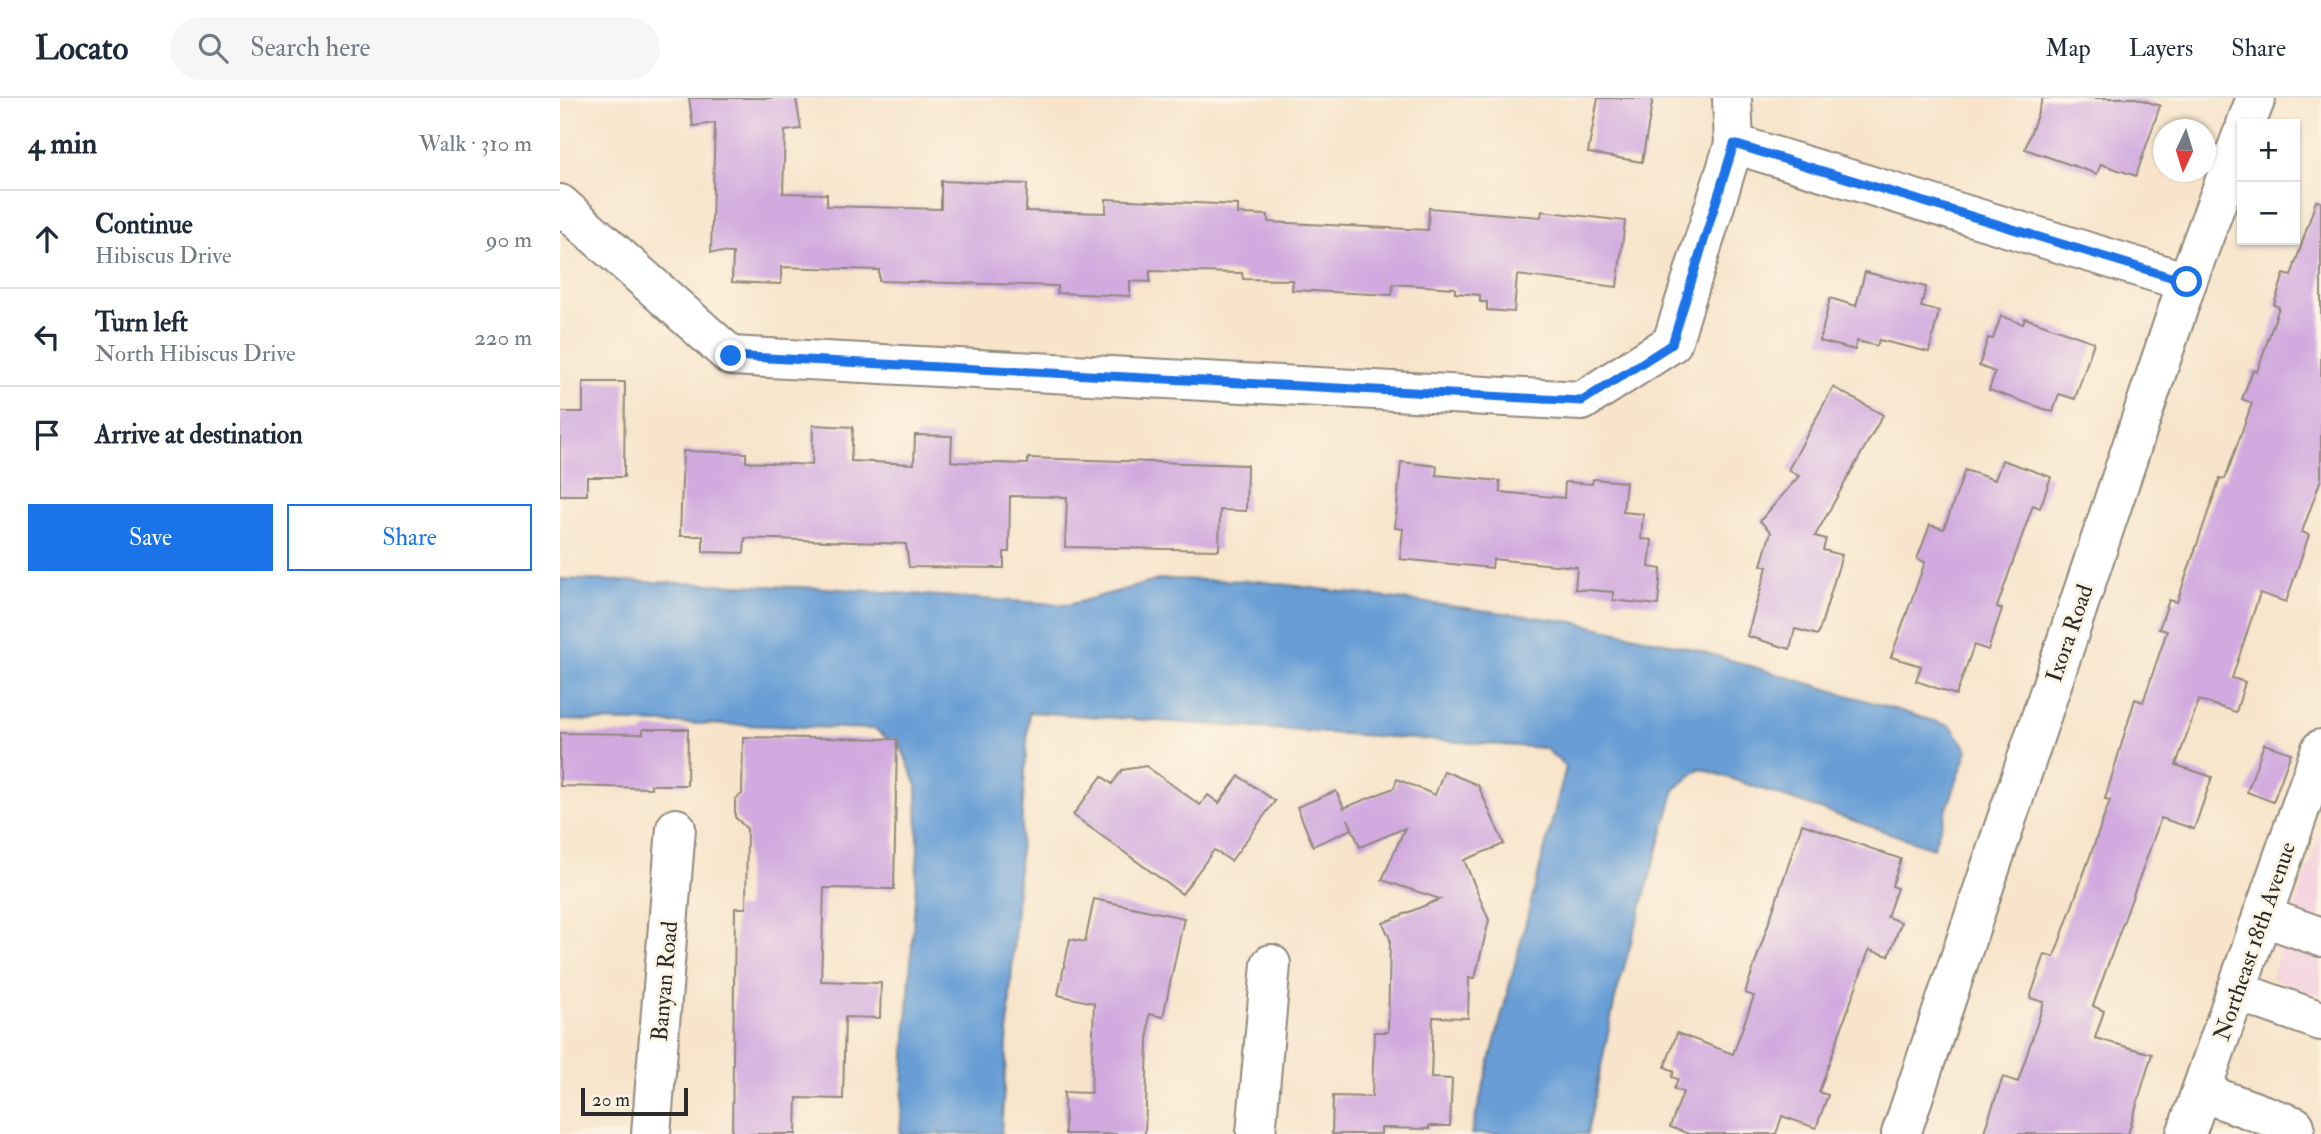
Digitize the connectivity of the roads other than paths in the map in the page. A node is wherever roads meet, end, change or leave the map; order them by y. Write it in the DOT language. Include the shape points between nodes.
graph roads {
  1 [pos="1732,98"];
  2 [pos="2256,98"];
  3 [pos="2248,119"];
  4 [pos="1734,144"];
  5 [pos="2237,148"];
  6 [pos="560,204"];
  7 [pos="2187,282"];
  8 [pos="2319,760"];
  9 [pos="676,828"];
  10 [pos="2307,835"];
  11 [pos="2262,916"];
  12 [pos="2321,937"];
  13 [pos="1271,964"];
  14 [pos="2236,991"];
  15 [pos="2321,1021"];
  16 [pos="2201,1092"];
  17 [pos="2295,1126"];
  18 [pos="651,1134"];
  19 [pos="1256,1134"];
  20 [pos="1901,1134"];
  21 [pos="2186,1134"];
  1 -- 4 [label="street"];
  2 -- 3 [label="street"];
  4 -- 6 [label="street" via="1672,344 1582,401 731,356"];
  4 -- 7 [label="street"];
  5 -- 7 [label="street, Ixora Road"];
  7 -- 20 [label="street, Ixora Road"];
  8 -- 10 [label="street, Northeast 18th Avenue"];
  9 -- 18 [label="street, Banyan Road"];
  10 -- 11 [label="street, Northeast 18th Avenue"];
  11 -- 12 [label="street"];
  11 -- 14 [label="street, Northeast 18th Avenue"];
  13 -- 19 [label="street"];
  14 -- 15 [label="street"];
  14 -- 16 [label="street, Northeast 18th Avenue"];
  16 -- 17 [label="street"];
  16 -- 21 [label="street, Northeast 18th Avenue"];
}
